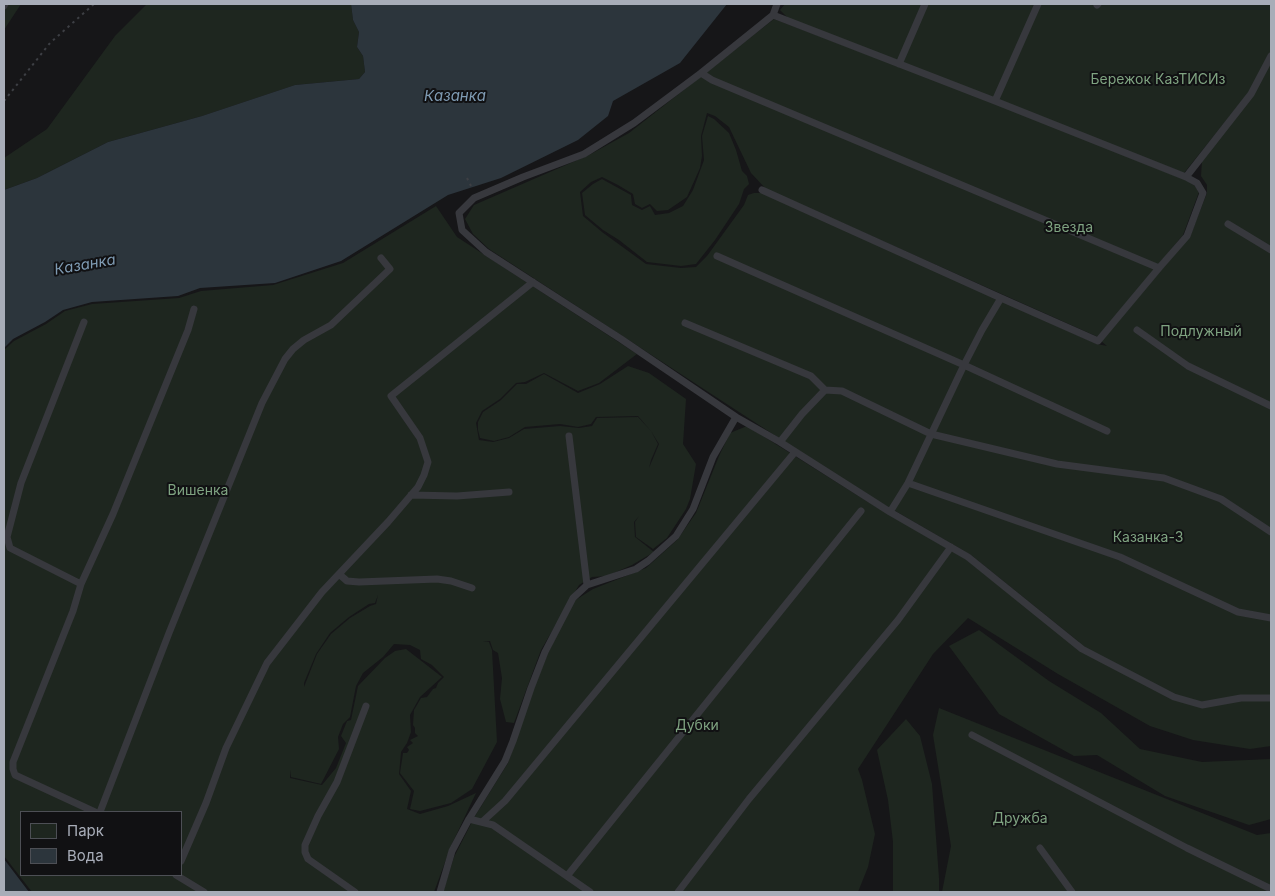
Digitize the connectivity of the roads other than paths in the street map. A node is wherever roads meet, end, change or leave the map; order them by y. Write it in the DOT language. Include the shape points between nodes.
graph roads {
  1 [pos="777,4"];
  2 [pos="926,4"];
  3 [pos="1038,4"];
  4 [pos="772,15"];
  5 [pos="1271,56"];
  6 [pos="899,64"];
  7 [pos="701,73"];
  8 [pos="995,101"];
  9 [pos="1186,177"];
  10 [pos="762,190"];
  11 [pos="1228,224"];
  12 [pos="1271,250"];
  13 [pos="717,256"];
  14 [pos="381,258"];
  15 [pos="1159,268"];
  16 [pos="533,282"];
  17 [pos="1001,298"];
  18 [pos="194,308"];
  19 [pos="84,322"];
  20 [pos="685,323"];
  21 [pos="1137,330"];
  22 [pos="964,365"];
  23 [pos="826,390"];
  24 [pos="1271,406"];
  25 [pos="736,417"];
  26 [pos="1107,431"];
  27 [pos="931,434"];
  28 [pos="569,436"];
  29 [pos="780,442"];
  30 [pos="795,452"];
  31 [pos="908,483"];
  32 [pos="509,492"];
  33 [pos="411,495"];
  34 [pos="861,510"];
  35 [pos="890,512"];
  36 [pos="1271,532"];
  37 [pos="951,547"];
  38 [pos="339,574"];
  39 [pos="81,584"];
  40 [pos="587,585"];
  41 [pos="472,588"];
  42 [pos="1271,618"];
  43 [pos="1271,698"];
  44 [pos="366,706"];
  45 [pos="972,735"];
  46 [pos="93,811"];
  47 [pos="100,811"];
  48 [pos="469,819"];
  49 [pos="482,822"];
  50 [pos="1040,848"];
  51 [pos="182,859"];
  52 [pos="178,876"];
  53 [pos="566,876"];
  54 [pos="1271,889"];
  55 [pos="204,892"];
  56 [pos="355,892"];
  57 [pos="440,892"];
  58 [pos="590,892"];
  59 [pos="678,892"];
  60 [pos="1072,892"];
  1 -- 4 [label="lane"];
  2 -- 6 [label="lane"];
  3 -- 8 [label="lane"];
  4 -- 6 [label="lane"];
  4 -- 7 [label="lane"];
  5 -- 9 [label="lane" via="1251,94"];
  6 -- 8 [label="lane"];
  7 -- 15 [label="lane"];
  7 -- 16 [label="lane" via="634,123 584,154 474,198 459,213 462,230 486,252"];
  8 -- 9 [label="lane"];
  9 -- 15 [label="lane" via="1203,193 1187,236"];
  10 -- 17 [label="lane"];
  11 -- 12 [label="lane"];
  13 -- 22 [label="lane"];
  14 -- 47 [label="lane" via="390,270 331,325 293,349 262,403"];
  15 -- 17 [label="lane" via="1098,341"];
  16 -- 25 [label="lane"];
  16 -- 33 [label="lane" via="391,396 420,438 428,462"];
  17 -- 22 [label="lane"];
  18 -- 39 [label="lane" via="157,408"];
  19 -- 39 [label="lane" via="22,482 7,536 10,548"];
  20 -- 23 [label="lane" via="811,376"];
  21 -- 24 [label="lane" via="1188,366"];
  22 -- 26 [label="lane"];
  22 -- 27 [label="lane"];
  23 -- 27 [label="lane" via="842,391"];
  23 -- 29 [label="lane"];
  25 -- 29 [label="lane"];
  25 -- 40 [label="lane" via="713,457 693,509 676,536 636,569"];
  27 -- 31 [label="lane"];
  27 -- 36 [label="lane" via="1057,464 1164,478 1221,499"];
  28 -- 40 [label="lane"];
  29 -- 30 [label="lane"];
  30 -- 35 [label="lane"];
  30 -- 49 [label="lane" via="505,801"];
  31 -- 35 [label="lane"];
  31 -- 42 [label="lane" via="1120,557 1238,612"];
  32 -- 33 [label="lane"];
  33 -- 38 [label="lane"];
  34 -- 53 [label="lane"];
  35 -- 37 [label="lane"];
  37 -- 43 [label="lane" via="968,557 1082,649 1174,697 1202,705 1241,698"];
  37 -- 59 [label="lane" via="898,620 749,799"];
  38 -- 41 [label="lane" via="353,582 437,579"];
  38 -- 51 [label="lane" via="267,663 226,748"];
  39 -- 46 [label="lane" via="13,769 15,775"];
  40 -- 48 [label="lane" via="573,598 545,652 505,761"];
  44 -- 56 [label="lane" via="338,782 305,845 308,859"];
  45 -- 54 [label="lane"];
  48 -- 49 [label="lane"];
  48 -- 57 [label="lane" via="452,851"];
  49 -- 53 [label="lane" via="493,825"];
  50 -- 60 [label="lane"];
  52 -- 55 [label="lane"];
  53 -- 58 [label="lane"];
}
